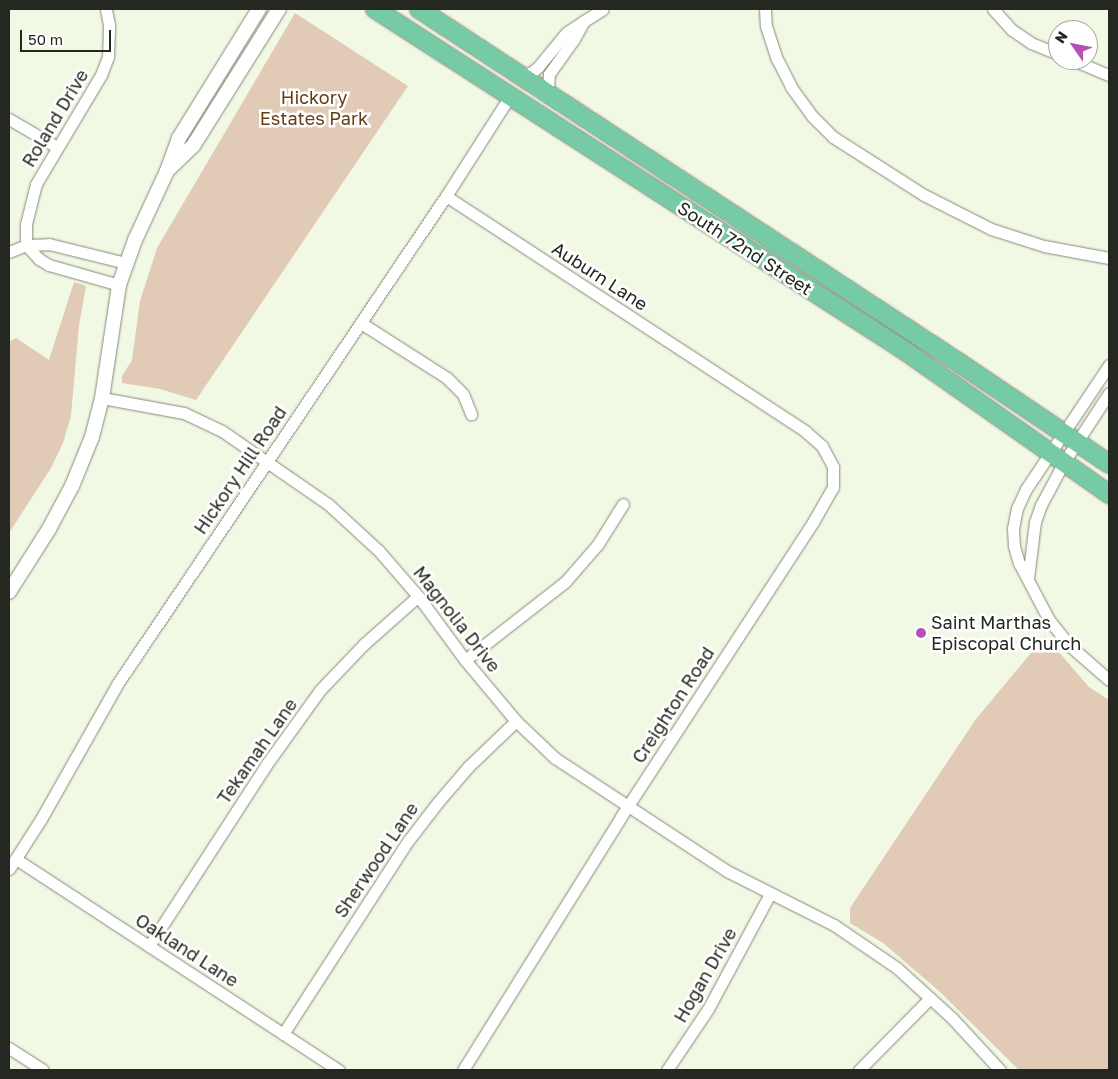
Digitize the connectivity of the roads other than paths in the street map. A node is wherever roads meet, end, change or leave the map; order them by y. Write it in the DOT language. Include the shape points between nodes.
graph roads {
  1 [pos="106,9"];
  2 [pos="260,9"];
  3 [pos="279,9"];
  4 [pos="375,9"];
  5 [pos="418,9"];
  6 [pos="603,9"];
  7 [pos="765,9"];
  8 [pos="993,9"];
  9 [pos="584,21"];
  10 [pos="1048,50"];
  11 [pos="1097,70"];
  12 [pos="1109,75"];
  13 [pos="521,76"];
  14 [pos="552,95"];
  15 [pos="510,96"];
  16 [pos="9,119"];
  17 [pos="57,147"];
  18 [pos="167,171"];
  19 [pos="446,196"];
  20 [pos="26,245"];
  21 [pos="9,252"];
  22 [pos="1109,258"];
  23 [pos="126,263"];
  24 [pos="119,285"];
  25 [pos="361,323"];
  26 [pos="1109,365"];
  27 [pos="735,384"];
  28 [pos="1109,393"];
  29 [pos="102,398"];
  30 [pos="471,414"];
  31 [pos="1071,438"];
  32 [pos="1058,458"];
  33 [pos="268,461"];
  34 [pos="1109,464"];
  35 [pos="1109,494"];
  36 [pos="623,504"];
  37 [pos="1028,578"];
  38 [pos="9,592"];
  39 [pos="418,596"];
  40 [pos="465,660"];
  41 [pos="1109,680"];
  42 [pos="516,721"];
  43 [pos="627,808"];
  44 [pos="16,859"];
  45 [pos="9,869"];
  46 [pos="770,894"];
  47 [pos="149,946"];
  48 [pos="930,998"];
  49 [pos="283,1034"];
  50 [pos="9,1048"];
  51 [pos="43,1070"];
  52 [pos="339,1070"];
  53 [pos="462,1070"];
  54 [pos="667,1070"];
  55 [pos="859,1070"];
  56 [pos="1000,1070"];
  1 -- 17 [label="street, Roland Drive" via="108,57 101,75"];
  2 -- 18 [label="street" via="179,138"];
  3 -- 18 [label="street" via="193,146"];
  4 -- 15 [label="main road, South 72nd Street"];
  5 -- 13 [label="main road, South 72nd Street"];
  6 -- 9 [label="street"];
  7 -- 22 [label="street" via="766,26 776,59 812,116 833,137 924,195 982,225 1044,246"];
  8 -- 10 [label="street" via="1012,30"];
  9 -- 13 [label="street" via="561,38 538,67"];
  9 -- 14 [label="street" via="549,74 548,88"];
  11 -- 12 [label="street"];
  13 -- 14 [label="main road, South 72nd Street"];
  14 -- 31 [label="main road, South 72nd Street"];
  15 -- 19 [label="street, Hickory Hill Road"];
  15 -- 32 [label="main road, South 72nd Street" via="904,350"];
  16 -- 17 [label="street"];
  17 -- 20 [label="street, Roland Drive" via="36,184 29,206"];
  18 -- 23 [label="street"];
  19 -- 25 [label="street, Hickory Hill Road"];
  19 -- 27 [label="street, Auburn Lane"];
  20 -- 21 [label="street"];
  20 -- 23 [label="street" via="49,244"];
  20 -- 24 [label="street" via="48,265"];
  23 -- 24 [label="street"];
  24 -- 29 [label="street"];
  25 -- 30 [label="street" via="447,378 463,394"];
  25 -- 33 [label="street, Hickory Hill Road"];
  26 -- 31 [label="street"];
  27 -- 43 [label="street, Creighton Road" via="822,446 833,467 833,488"];
  28 -- 31 [label="street"];
  29 -- 33 [label="street, Magnolia Drive" via="184,414 222,431"];
  29 -- 38 [label="street" via="92,437 72,486"];
  31 -- 32 [label="street"];
  31 -- 32 [label="street"];
  31 -- 34 [label="main road, South 72nd Street"];
  32 -- 35 [label="main road, South 72nd Street"];
  32 -- 37 [label="street" via="1035,522"];
  32 -- 37 [label="street" via="1026,489 1017,508 1014,546"];
  33 -- 39 [label="street, Magnolia Drive" via="328,504 379,551"];
  33 -- 44 [label="street, Hickory Hill Road" via="118,683"];
  36 -- 40 [label="street" via="598,544 565,582"];
  37 -- 41 [label="street" via="1049,620 1069,645"];
  39 -- 40 [label="street, Magnolia Drive"];
  39 -- 47 [label="street, Tekamah Lane" via="364,644 320,690 266,765"];
  40 -- 42 [label="street, Magnolia Drive"];
  42 -- 43 [label="street, Magnolia Drive" via="555,758"];
  42 -- 49 [label="street, Sherwood Lane" via="468,767 408,841"];
  43 -- 46 [label="street, Magnolia Drive" via="726,871"];
  43 -- 53 [label="street, Creighton Road"];
  44 -- 45 [label="street, Hickory Hill Road"];
  44 -- 47 [label="street, Oakland Lane"];
  46 -- 48 [label="street, Magnolia Drive" via="834,926 898,968"];
  46 -- 54 [label="street, Hogan Drive" via="708,1009"];
  47 -- 49 [label="street, Oakland Lane"];
  48 -- 55 [label="street"];
  48 -- 56 [label="street, Magnolia Drive"];
  49 -- 52 [label="street, Oakland Lane"];
  50 -- 51 [label="street"];
}
